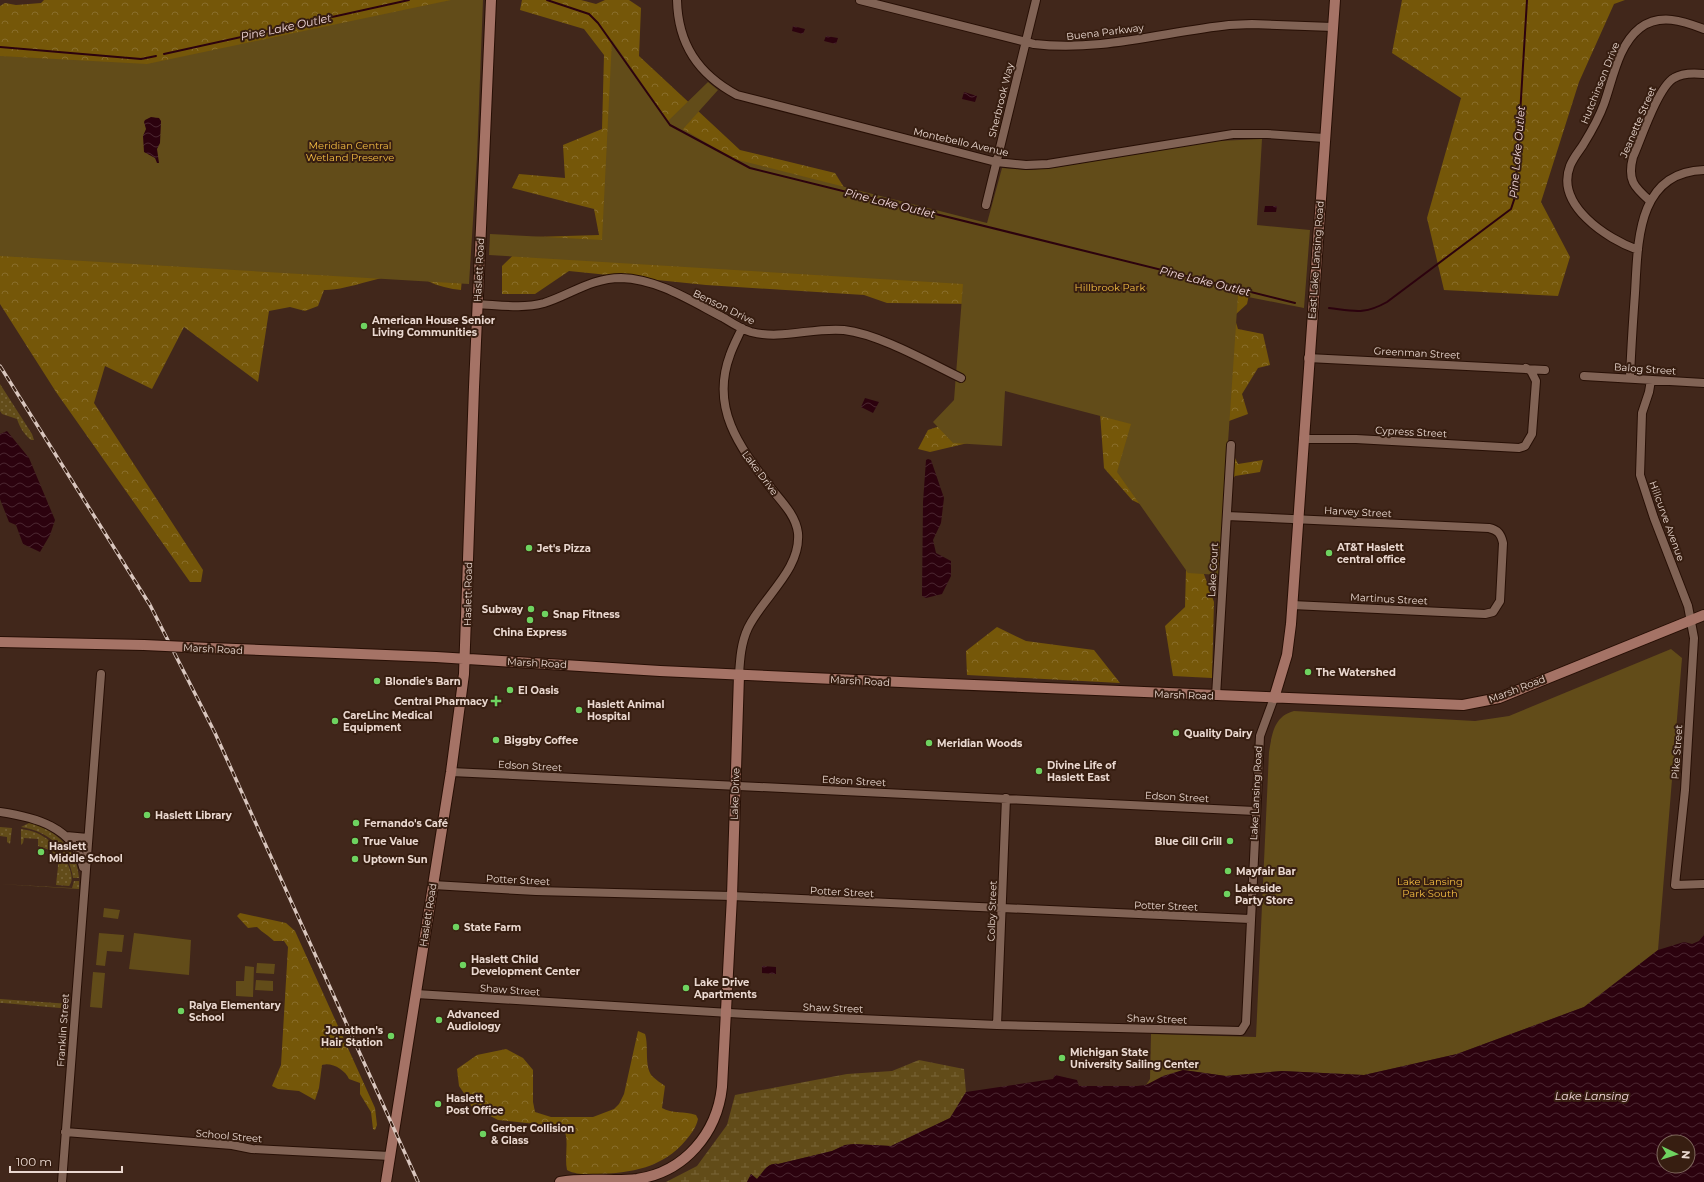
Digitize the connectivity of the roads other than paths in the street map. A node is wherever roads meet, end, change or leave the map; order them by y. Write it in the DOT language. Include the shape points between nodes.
graph roads {
  1 [pos="491,0"];
  2 [pos="677,0"];
  3 [pos="860,0"];
  4 [pos="1036,0"];
  5 [pos="1335,0"];
  6 [pos="1332,27"];
  7 [pos="1704,29"];
  8 [pos="1026,42"];
  9 [pos="1704,74"];
  10 [pos="1324,138"];
  11 [pos="996,162"];
  12 [pos="1704,170"];
  13 [pos="1650,200"];
  14 [pos="986,205"];
  15 [pos="1638,250"];
  16 [pos="477,304"];
  17 [pos="742,328"];
  18 [pos="1308,358"];
  19 [pos="1526,368"];
  20 [pos="1545,370"];
  21 [pos="1584,376"];
  22 [pos="961,378"];
  23 [pos="1630,378"];
  24 [pos="1651,380"];
  25 [pos="1704,383"];
  26 [pos="1303,438"];
  27 [pos="1231,445"];
  28 [pos="1226,516"];
  29 [pos="1298,519"];
  30 [pos="1292,605"];
  31 [pos="1485,614"];
  32 [pos="1704,615"];
  33 [pos="1691,620"];
  34 [pos="0,642"];
  35 [pos="465,659"];
  36 [pos="101,674"];
  37 [pos="739,675"];
  38 [pos="1216,696"];
  39 [pos="1274,698"];
  40 [pos="451,772"];
  41 [pos="736,786"];
  42 [pos="1006,798"];
  43 [pos="1255,811"];
  44 [pos="0,812"];
  45 [pos="66,836"];
  46 [pos="88,838"];
  47 [pos="84,880"];
  48 [pos="433,884"];
  49 [pos="1704,884"];
  50 [pos="732,896"];
  51 [pos="1002,909"];
  52 [pos="1250,920"];
  53 [pos="416,994"];
  54 [pos="725,1013"];
  55 [pos="1246,1023"];
  56 [pos="997,1025"];
  57 [pos="65,1132"];
  58 [pos="390,1156"];
  59 [pos="62,1182"];
  60 [pos="386,1182"];
  61 [pos="560,1182"];
  1 -- 16 [label="main road, Haslett Road"];
  2 -- 11 [label="street, Montebello Avenue" via="679,26 690,54 718,84 737,95"];
  3 -- 8 [label="street, Buena Parkway"];
  4 -- 8 [label="street, Sherbrook Way"];
  5 -- 6 [label="main road, East Lake Lansing Road"];
  6 -- 8 [label="street, Buena Parkway" via="1229,24 1085,46 1048,46"];
  6 -- 10 [label="main road, East Lake Lansing Road"];
  7 -- 15 [label="street, Hutchinson Drive" via="1685,22 1665,19 1649,24 1633,35 1621,55 1603,107 1568,173 1569,188 1578,207 1608,236"];
  8 -- 11 [label="street, Sherbrook Way"];
  9 -- 13 [label="street, Jeanette Street" via="1680,75 1664,87 1633,157 1630,166 1632,182 1636,189"];
  10 -- 11 [label="street, Montebello Avenue" via="1233,134 1048,164"];
  10 -- 18 [label="main road, East Lake Lansing Road"];
  11 -- 14 [label="street, Sherbrook Way"];
  12 -- 13 [label="street" via="1674,178"];
  13 -- 15 [label="street" via="1641,225"];
  15 -- 23 [label="street"];
  16 -- 17 [label="street, Benson Drive" via="530,306 556,298 593,281 630,278 665,288"];
  16 -- 35 [label="main road, Haslett Road"];
  17 -- 22 [label="street, Benson Drive" via="772,335 826,330 852,331 870,336"];
  17 -- 37 [label="street, Lake Drive" via="725,374 727,414 744,453 794,519 798,539 793,561 748,628 740,654"];
  18 -- 19 [label="street, Greenman Street"];
  18 -- 26 [label="main road, East Lake Lansing Road"];
  19 -- 20 [label="street, Greenman Street"];
  19 -- 26 [label="street, Cypress Street" via="1531,371 1536,381 1532,434 1525,446 1519,448"];
  21 -- 23 [label="street, Balog Street"];
  23 -- 24 [label="street, Balog Street"];
  24 -- 25 [label="street, Balog Street"];
  24 -- 33 [label="street, Hillcurve Avenue" via="1642,413 1640,475"];
  26 -- 29 [label="main road, East Lake Lansing Road"];
  27 -- 28 [label="street, Lake Court"];
  28 -- 29 [label="street, Harvey Street"];
  28 -- 38 [label="street, Lake Court"];
  29 -- 30 [label="main road, Lake Lansing Road"];
  29 -- 31 [label="street, Harvey Street" via="1495,530 1502,535 1503,543 1500,601 1493,612"];
  30 -- 31 [label="street, Martinus Street"];
  30 -- 39 [label="main road, Lake Lansing Road" via="1287,655"];
  32 -- 33 [label="main road, Marsh Road"];
  33 -- 39 [label="main road, Marsh Road" via="1499,698 1481,702 1454,705"];
  33 -- 49 [label="street, Pike Street" via="1694,647 1693,676 1675,885"];
  34 -- 35 [label="main road, Marsh Road, bridge" via="144,645"];
  35 -- 37 [label="main road, Marsh Road"];
  35 -- 40 [label="main road, Haslett Road"];
  36 -- 46 [label="street, Franklin Street"];
  37 -- 38 [label="main road, Marsh Road"];
  37 -- 41 [label="main road, Lake Drive"];
  38 -- 39 [label="main road, Marsh Road"];
  39 -- 43 [label="street, Lake Lansing Road" via="1260,736"];
  40 -- 41 [label="street, Edson Street"];
  40 -- 48 [label="main road, Haslett Road"];
  41 -- 42 [label="street, Edson Street"];
  41 -- 50 [label="main road, Lake Drive"];
  42 -- 43 [label="street, Edson Street"];
  42 -- 51 [label="street, Colby Street"];
  43 -- 52 [label="street, Lake Lansing Road"];
  44 -- 45 [label="street, Franklin Street" via="34,818"];
  45 -- 46 [label="street, Franklin Street"];
  45 -- 47 [label="street, Franklin Street" via="80,856"];
  46 -- 47 [label="street, Franklin Street"];
  47 -- 57 [label="street, Franklin Street"];
  48 -- 50 [label="street, Potter Street" via="592,894"];
  48 -- 53 [label="main road, Haslett Road"];
  50 -- 51 [label="street, Potter Street"];
  50 -- 54 [label="main road, Lake Drive"];
  51 -- 52 [label="street, Potter Street"];
  51 -- 56 [label="street, Colby Street"];
  52 -- 55 [label="street, Lake Lansing Road"];
  53 -- 54 [label="street, Shaw Street"];
  53 -- 58 [label="main road, Haslett Road"];
  54 -- 56 [label="street, Shaw Street"];
  54 -- 61 [label="main road, Lake Drive" via="722,1087 718,1107 706,1135 693,1151 667,1170 647,1177"];
  55 -- 56 [label="street, Shaw Street" via="1238,1032"];
  57 -- 58 [label="street, School Street" via="232,1145 252,1149"];
  57 -- 59 [label="street, Franklin Street"];
  58 -- 60 [label="main road, Haslett Road"];
}
